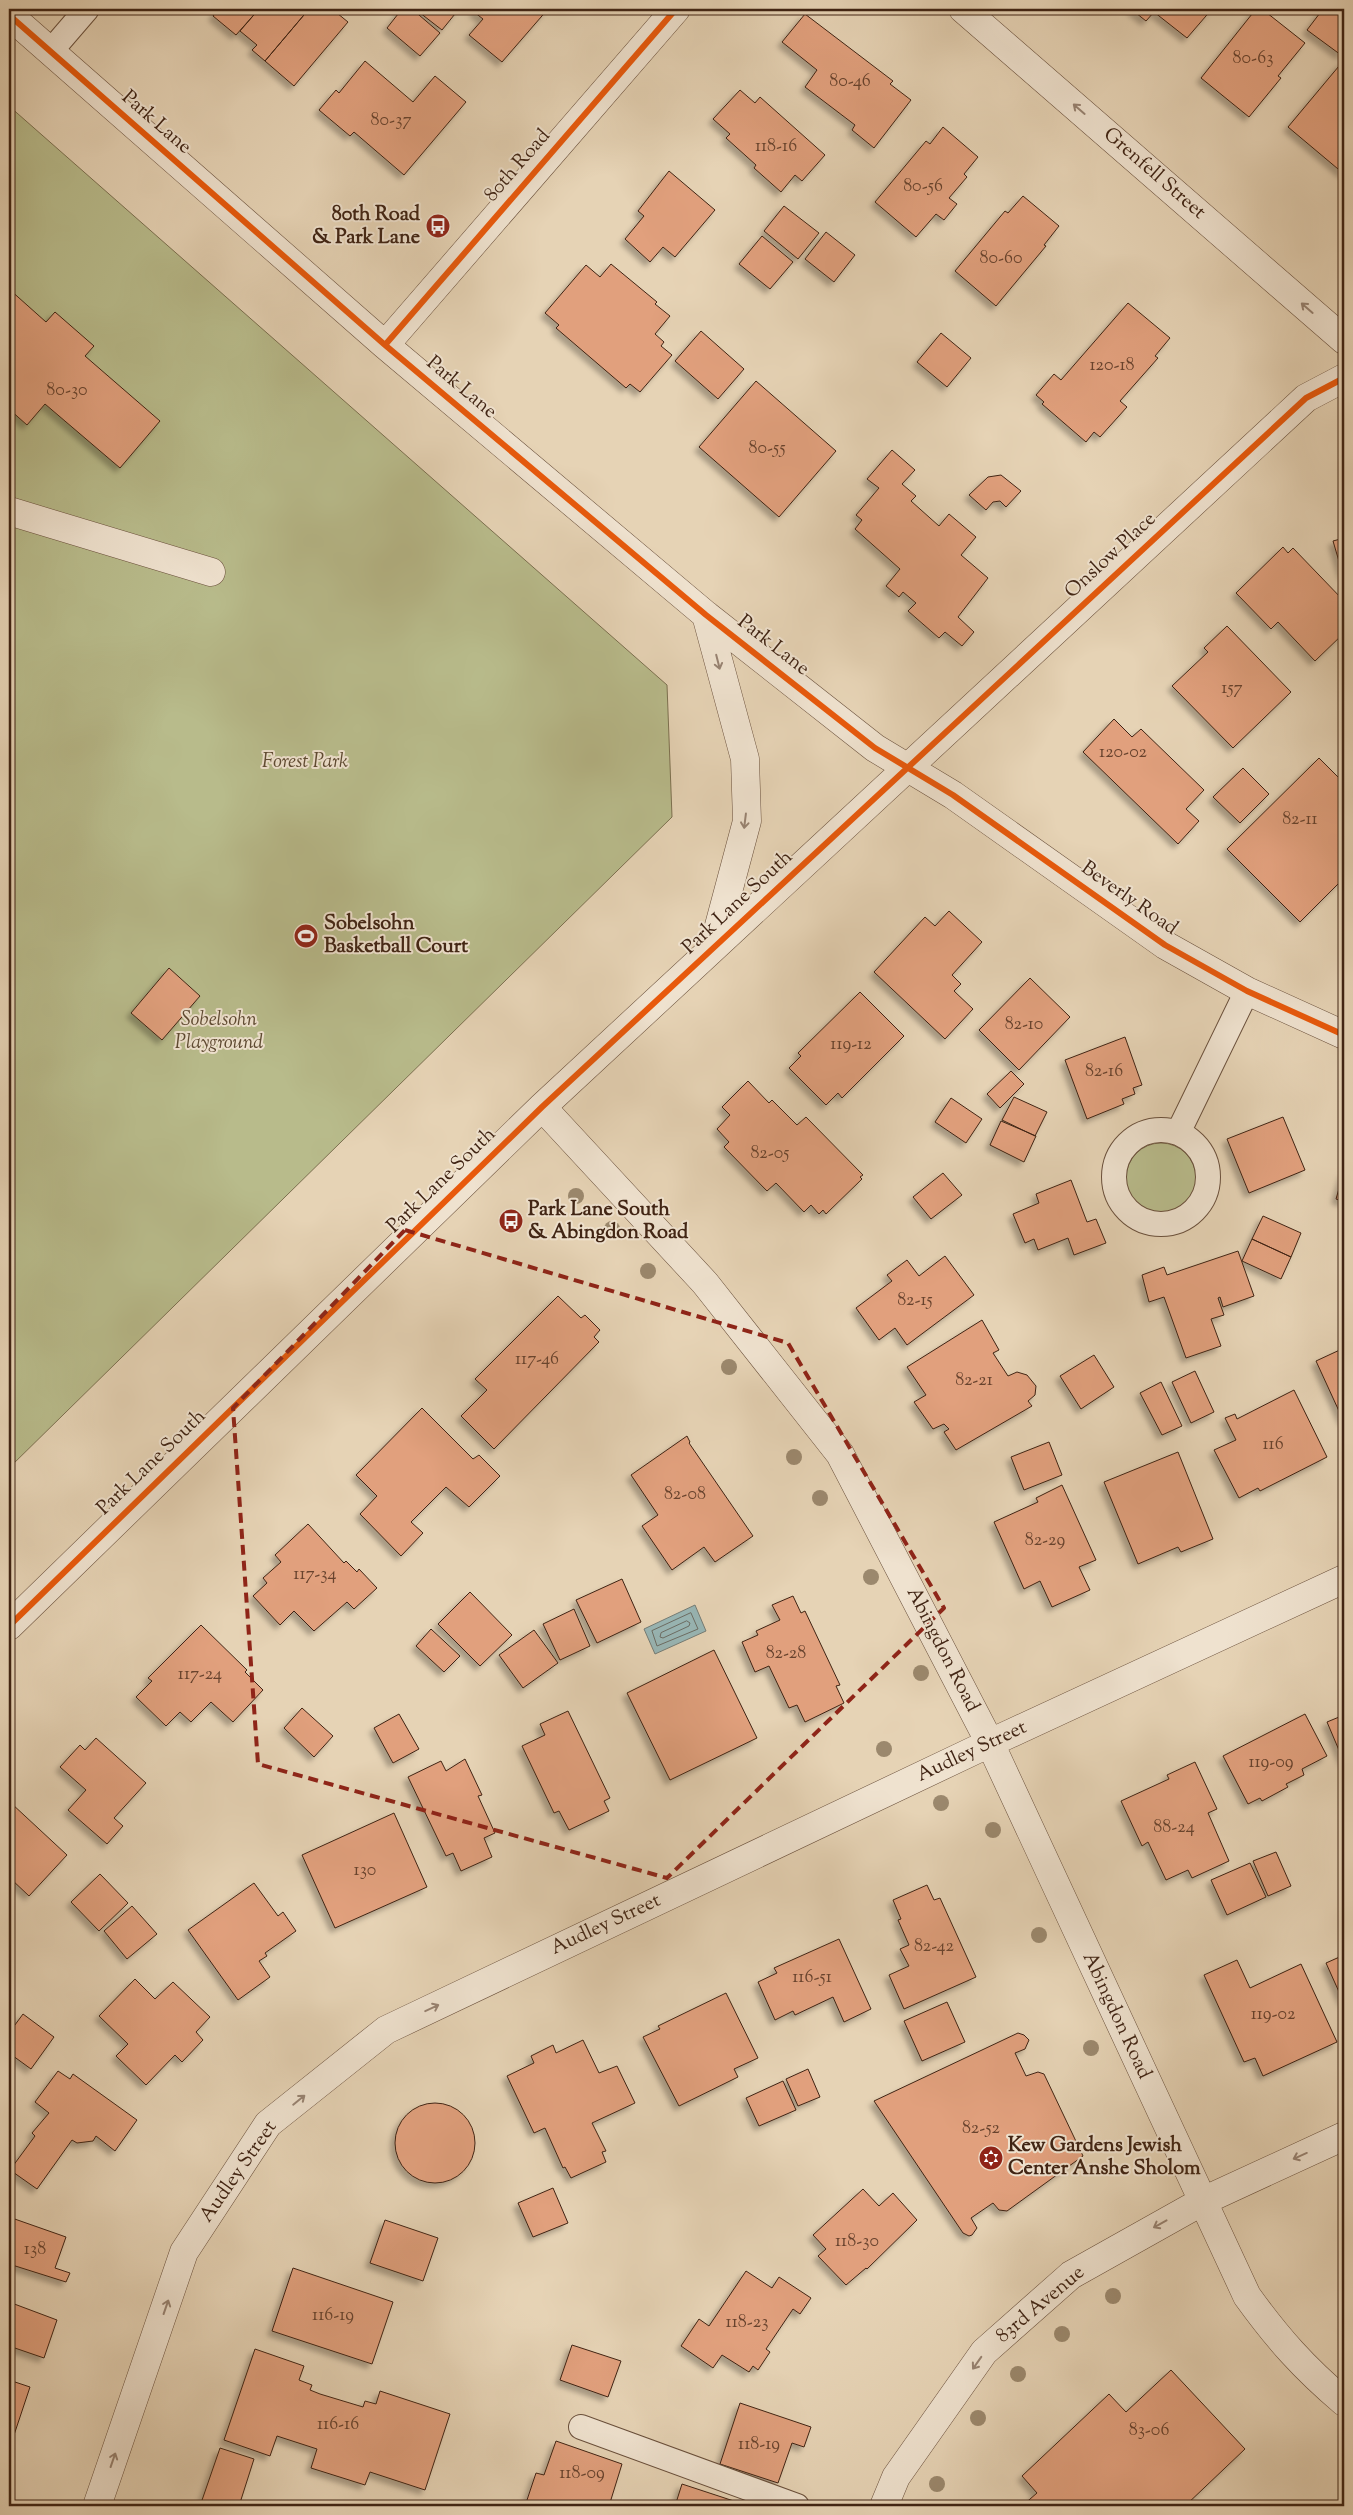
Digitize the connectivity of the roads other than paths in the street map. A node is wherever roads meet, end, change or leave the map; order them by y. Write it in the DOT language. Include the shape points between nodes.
graph roads {
  1 [pos="87,9"];
  2 [pos="676,9"];
  3 [pos="963,9"];
  4 [pos="9,16"];
  5 [pos="50,52"];
  6 [pos="1344,340"];
  7 [pos="386,345"];
  8 [pos="1344,378"];
  9 [pos="9,511"];
  10 [pos="211,572"];
  11 [pos="706,615"];
  12 [pos="907,768"];
  13 [pos="713,948"];
  14 [pos="1247,992"];
  15 [pos="1344,1036"];
  16 [pos="542,1107"];
  17 [pos="1178,1133"];
  18 [pos="1344,1579"];
  19 [pos="9,1626"];
  20 [pos="990,1743"];
  21 [pos="1344,2136"];
  22 [pos="1203,2201"];
  23 [pos="1344,2402"];
  24 [pos="581,2426"];
  25 [pos="97,2506"];
  26 [pos="797,2506"];
  27 [pos="884,2506"];
  1 -- 5 [label="lane"];
  2 -- 7 [label="street, 80th Road"];
  6 -- 3 [label="street, Grenfell Street, one-way"];
  4 -- 5 [label="street, Park Lane"];
  5 -- 7 [label="street, Park Lane"];
  7 -- 11 [label="street, Park Lane"];
  8 -- 12 [label="street, Onslow Place" via="1306,398"];
  9 -- 10 [label="street"];
  11 -- 12 [label="street, Park Lane" via="875,748"];
  11 -- 13 [label="street, one-way" via="745,759 747,821"];
  12 -- 13 [label="street, Park Lane South"];
  12 -- 14 [label="street, Beverly Road" via="953,795 1165,945"];
  13 -- 16 [label="street, Park Lane South"];
  14 -- 15 [label="street, Beverly Road"];
  14 -- 17 [label="lane"];
  16 -- 19 [label="street, Park Lane South"];
  16 -- 20 [label="street, Abingdon Road" via="705,1283 840,1454"];
  18 -- 20 [label="street, Audley Street"];
  20 -- 22 [label="street, Abingdon Road"];
  25 -- 20 [label="street, Audley Street, one-way" via="184,2252 268,2124 386,2030"];
  21 -- 22 [label="street, 83rd Avenue, one-way"];
  22 -- 23 [label="street, Abingdon Road" via="1247,2296 1278,2339 1311,2374"];
  22 -- 27 [label="street, 83rd Avenue, one-way" via="1071,2275 984,2352 896,2477"];
  24 -- 26 [label="lane"];
}
